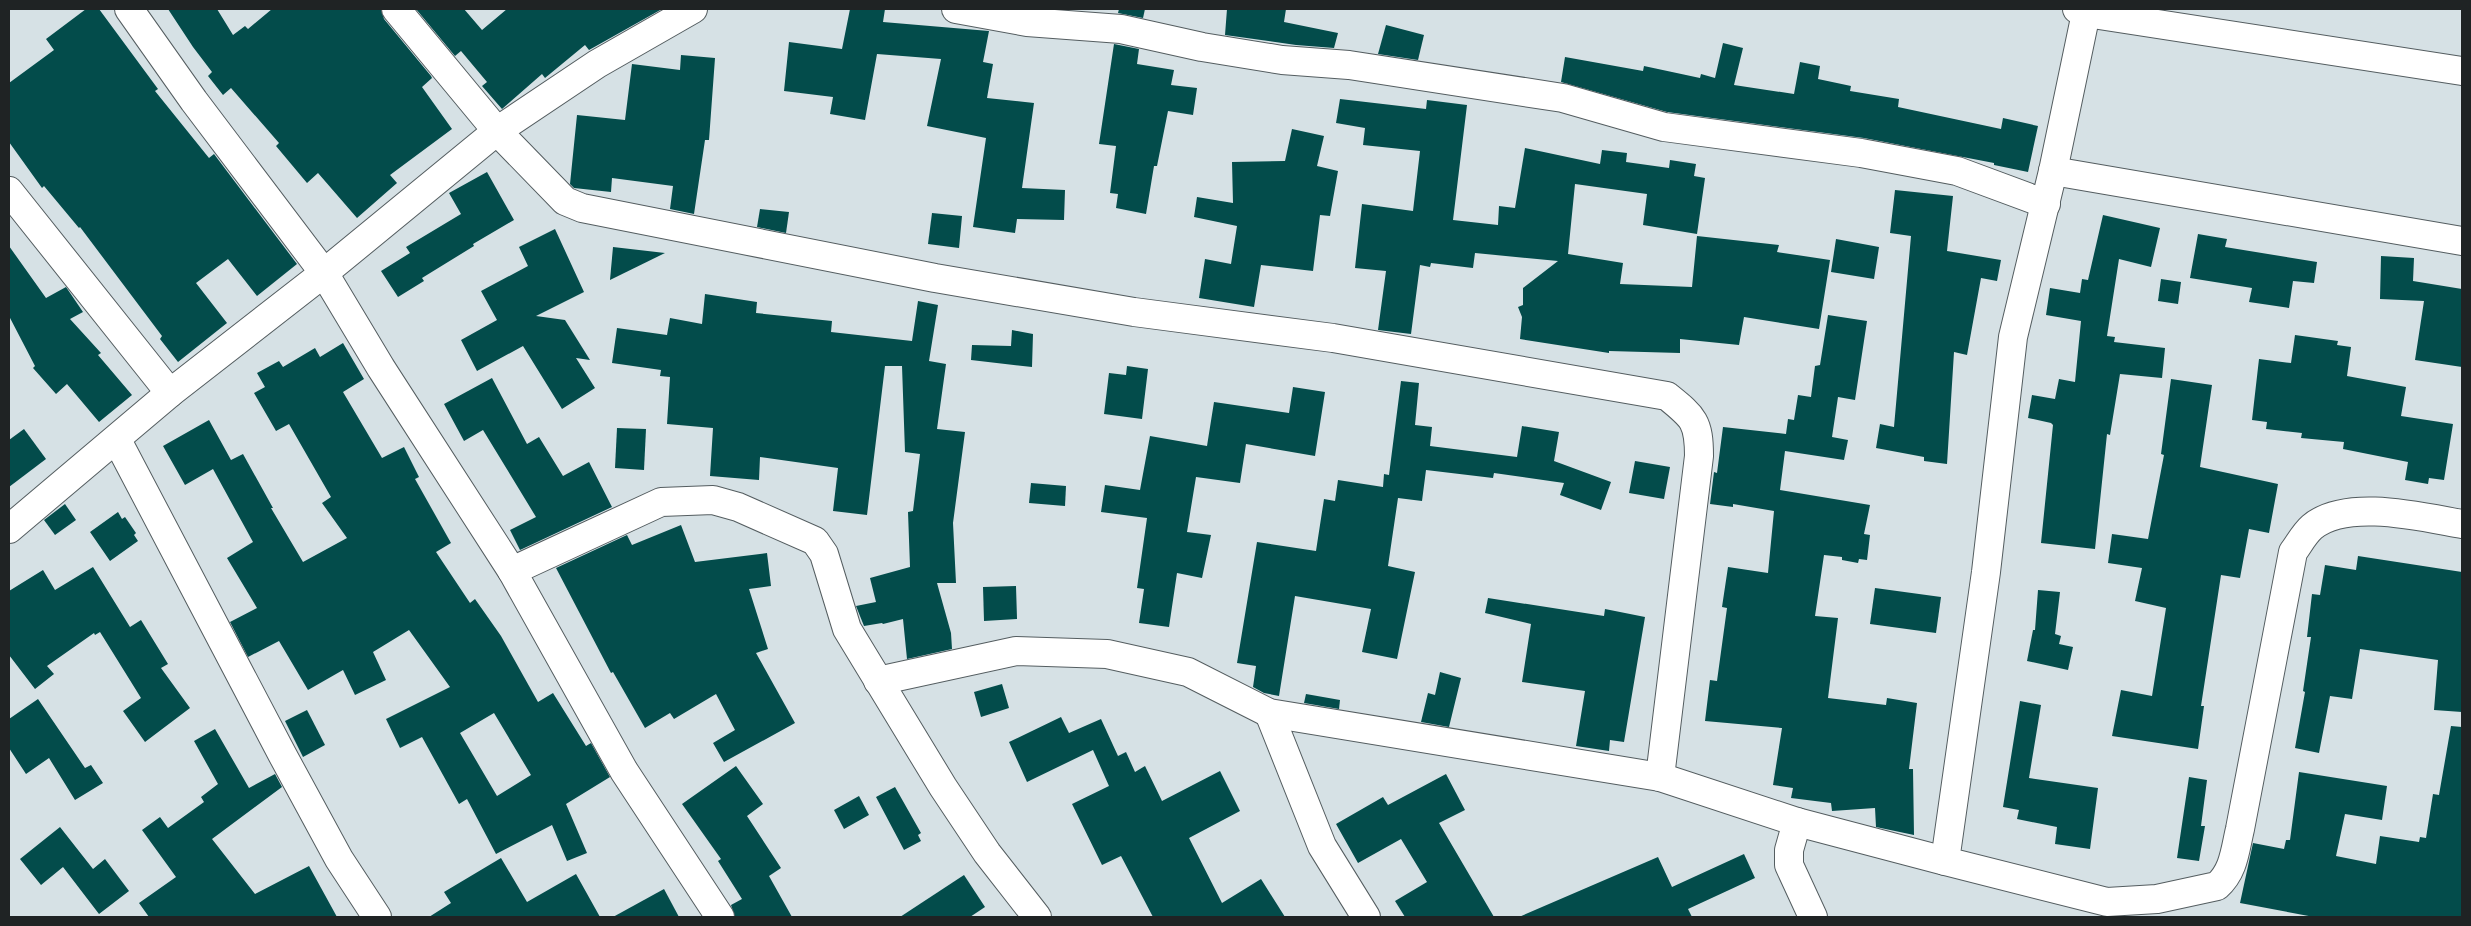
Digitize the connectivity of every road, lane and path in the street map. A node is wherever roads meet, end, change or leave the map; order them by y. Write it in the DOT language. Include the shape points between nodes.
graph roads {
  1 [pos="129,9"];
  2 [pos="396,9"];
  3 [pos="693,9"];
  4 [pos="956,9"];
  5 [pos="2082,11"];
  6 [pos="661,17"];
  7 [pos="2462,71"];
  8 [pos="497,130"];
  9 [pos="2053,171"];
  10 [pos="9,192"];
  11 [pos="2046,204"];
  12 [pos="2462,241"];
  13 [pos="324,273"];
  14 [pos="170,393"];
  15 [pos="117,440"];
  16 [pos="2462,524"];
  17 [pos="9,529"];
  18 [pos="512,571"];
  19 [pos="878,681"];
  20 [pos="1269,713"];
  21 [pos="1660,777"];
  22 [pos="1797,822"];
  23 [pos="1945,861"];
  24 [pos="2110,910"];
  25 [pos="377,917"];
  26 [pos="720,917"];
  27 [pos="1037,917"];
  28 [pos="1366,917"];
  29 [pos="1813,917"];
  1 -- 13 [label="street"];
  2 -- 8 [label="street"];
  3 -- 6 [label="street"];
  4 -- 11 [label="street" via="1027,22 1121,29 1202,47 1349,65 1563,98 1664,127 1861,153 1957,171"];
  5 -- 7 [label="street"];
  5 -- 9 [label="street"];
  6 -- 8 [label="street"];
  8 -- 13 [label="street"];
  8 -- 21 [label="street" via="565,200 604,214 935,278 1134,312 1333,338 1666,396 1687,412 1699,432 1699,456"];
  9 -- 11 [label="street"];
  9 -- 12 [label="street"];
  10 -- 14 [label="street"];
  11 -- 23 [label="street" via="2013,337 1986,572"];
  13 -- 14 [label="street"];
  13 -- 18 [label="street"];
  14 -- 15 [label="street"];
  15 -- 17 [label="street"];
  15 -- 25 [label="street" via="282,754 340,859"];
  16 -- 24 [label="street" via="2401,513 2344,512 2312,527 2293,552 2232,867 2217,886"];
  18 -- 19 [label="street" via="661,502 713,500 738,507 814,541 824,554 847,629"];
  18 -- 26 [label="street" via="624,771"];
  19 -- 20 [label="street" via="1016,651 1107,654 1188,672"];
  19 -- 27 [label="street" via="987,853"];
  20 -- 21 [label="street"];
  20 -- 28 [label="street" via="1322,846"];
  21 -- 22 [label="street"];
  22 -- 23 [label="street"];
  22 -- 29 [label="street" via="1789,850 1789,865"];
  23 -- 24 [label="street"];
}
